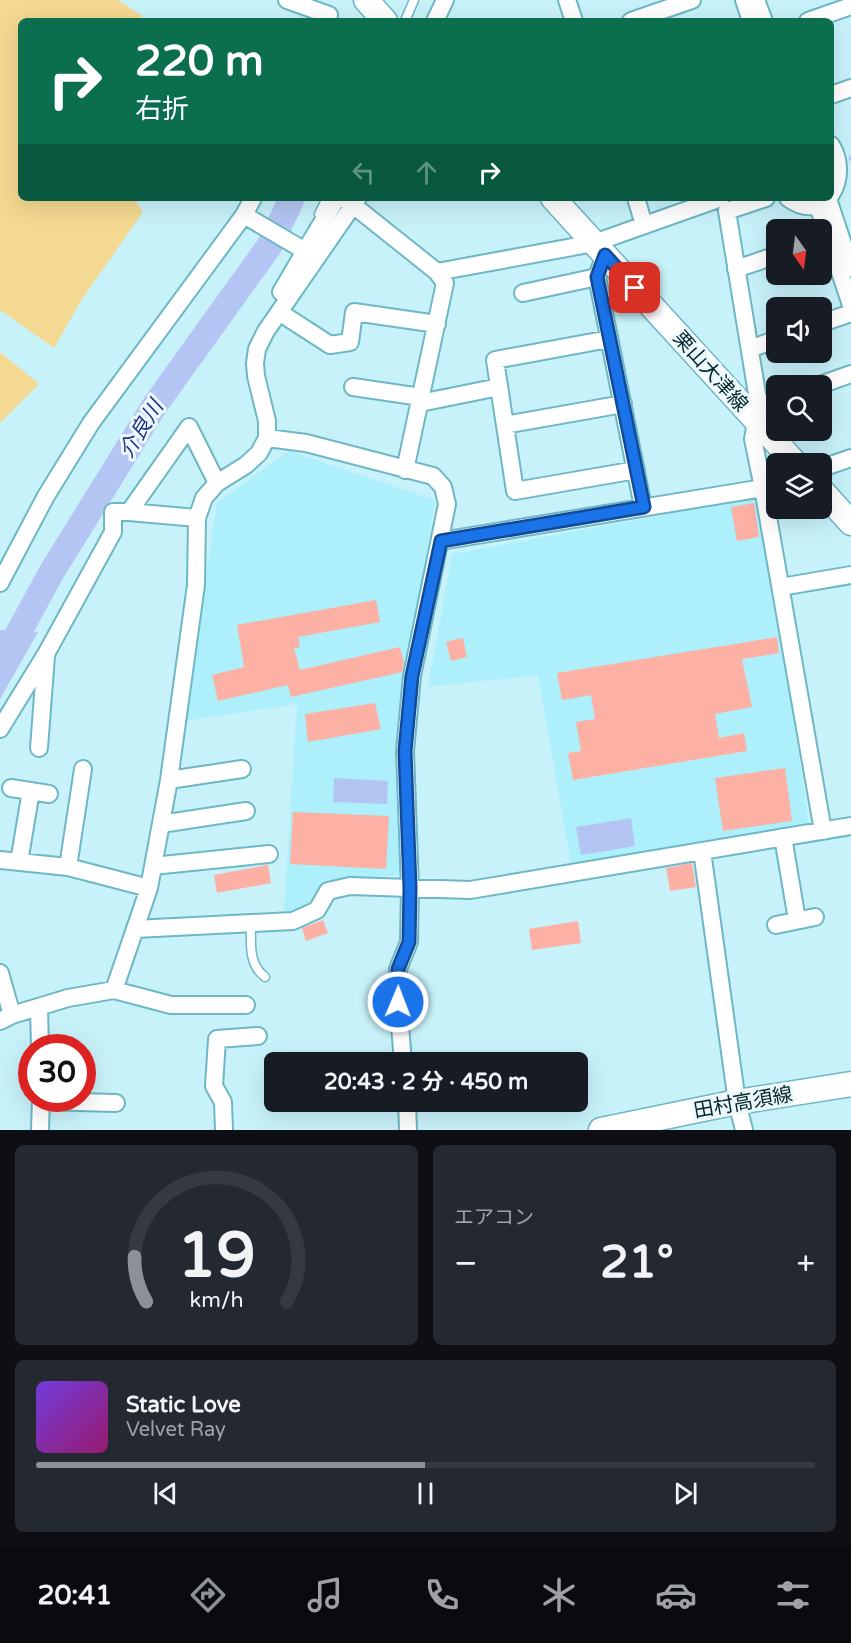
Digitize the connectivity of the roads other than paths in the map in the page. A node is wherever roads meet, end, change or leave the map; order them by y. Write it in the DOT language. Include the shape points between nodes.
graph roads {
  1 [pos="287,0"];
  2 [pos="366,0"];
  3 [pos="414,0"];
  4 [pos="445,0"];
  5 [pos="567,0"];
  6 [pos="692,0"];
  7 [pos="744,0"];
  8 [pos="756,0"];
  9 [pos="851,6"];
  10 [pos="330,12"];
  11 [pos="382,18"];
  12 [pos="406,18"];
  13 [pos="436,18"];
  14 [pos="573,18"];
  15 [pos="640,18"];
  16 [pos="750,18"];
  17 [pos="763,18"];
  18 [pos="817,18"];
  19 [pos="851,88"];
  20 [pos="834,94"];
  21 [pos="840,148"];
  22 [pos="848,169"];
  23 [pos="834,195"];
  24 [pos="253,201"];
  25 [pos="325,201"];
  26 [pos="346,201"];
  27 [pos="346,201"];
  28 [pos="348,201"];
  29 [pos="555,201"];
  30 [pos="637,201"];
  31 [pos="712,201"];
  32 [pos="757,201"];
  33 [pos="793,201"];
  34 [pos="827,201"];
  35 [pos="823,204"];
  36 [pos="250,218"];
  37 [pos="644,225"];
  38 [pos="835,236"];
  39 [pos="300,248"];
  40 [pos="599,259"];
  41 [pos="766,259"];
  42 [pos="851,268"];
  43 [pos="736,269"];
  44 [pos="436,272"];
  45 [pos="523,293"];
  46 [pos="851,305"];
  47 [pos="279,312"];
  48 [pos="851,313"];
  49 [pos="832,320"];
  50 [pos="437,324"];
  51 [pos="266,331"];
  52 [pos="609,339"];
  53 [pos="766,343"];
  54 [pos="750,349"];
  55 [pos="851,374"];
  56 [pos="832,381"];
  57 [pos="353,387"];
  58 [pos="499,387"];
  59 [pos="420,400"];
  60 [pos="623,404"];
  61 [pos="766,408"];
  62 [pos="758,414"];
  63 [pos="505,425"];
  64 [pos="267,438"];
  65 [pos="788,453"];
  66 [pos="851,458"];
  67 [pos="832,465"];
  68 [pos="405,470"];
  69 [pos="636,470"];
  70 [pos="217,483"];
  71 [pos="764,488"];
  72 [pos="832,502"];
  73 [pos="644,507"];
  74 [pos="129,512"];
  75 [pos="197,518"];
  76 [pos="851,523"];
  77 [pos="441,541"];
  78 [pos="851,575"];
  79 [pos="0,583"];
  80 [pos="781,587"];
  81 [pos="46,654"];
  82 [pos="3,722"];
  83 [pos="39,748"];
  84 [pos="242,768"];
  85 [pos="83,769"];
  86 [pos="169,780"];
  87 [pos="11,788"];
  88 [pos="31,791"];
  89 [pos="49,794"];
  90 [pos="246,811"];
  91 [pos="161,824"];
  92 [pos="851,826"];
  93 [pos="823,831"];
  94 [pos="783,837"];
  95 [pos="702,851"];
  96 [pos="269,854"];
  97 [pos="0,860"];
  98 [pos="20,862"];
  99 [pos="153,866"];
  100 [pos="68,867"];
  101 [pos="149,888"];
  102 [pos="410,888"];
  103 [pos="815,917"];
  104 [pos="797,920"];
  105 [pos="251,923"];
  106 [pos="776,925"];
  107 [pos="135,929"];
  108 [pos="0,974"];
  109 [pos="265,977"];
  110 [pos="114,990"];
  111 [pos="246,1005"];
  112 [pos="39,1008"];
  113 [pos="6,1018"];
  114 [pos="40,1034"];
  115 [pos="258,1036"];
  116 [pos="402,1052"];
  117 [pos="851,1084"];
  118 [pos="96,1102"];
  119 [pos="737,1102"];
  120 [pos="116,1103"];
  121 [pos="41,1112"];
  122 [pos="407,1112"];
  123 [pos="632,1127"];
  124 [pos="40,1130"];
  125 [pos="224,1130"];
  126 [pos="408,1130"];
  127 [pos="601,1130"];
  128 [pos="744,1130"];
  1 -- 10 [label="street"];
  2 -- 11 [label="main road"];
  3 -- 12 [label="lane"];
  4 -- 13 [label="street"];
  5 -- 14 [label="street"];
  6 -- 15 [label="street"];
  7 -- 16 [label="street"];
  8 -- 17 [label="street"];
  9 -- 18 [label="street"];
  19 -- 20 [label="street"];
  21 -- 22 [label="street"];
  22 -- 23 [label="street" via="842,188"];
  24 -- 36 [label="street"];
  25 -- 39 [label="lane"];
  26 -- 39 [label="street"];
  27 -- 47 [label="street"];
  28 -- 44 [label="street"];
  29 -- 40 [label="main road, 栗山大津線"];
  30 -- 37 [label="street"];
  31 -- 37 [label="street"];
  32 -- 43 [label="street" via="727,211"];
  33 -- 35 [label="street"];
  34 -- 35 [label="street"];
  35 -- 38 [label="street"];
  36 -- 39 [label="street"];
  36 -- 79 [label="street" via="91,423 46,496"];
  37 -- 40 [label="street"];
  38 -- 42 [label="street"];
  38 -- 46 [label="street"];
  39 -- 51 [label="street" via="261,324"];
  40 -- 44 [label="street"];
  40 -- 45 [label="street"];
  40 -- 52 [label="street"];
  40 -- 62 [label="main road, 栗山大津線"];
  41 -- 43 [label="street"];
  43 -- 54 [label="street"];
  44 -- 50 [label="street" via="445,284"];
  47 -- 50 [label="street" via="330,345 350,342 354,312"];
  47 -- 51 [label="street"];
  48 -- 49 [label="street"];
  50 -- 59 [label="street"];
  51 -- 64 [label="street" via="257,349 255,369"];
  52 -- 58 [label="street" via="495,360"];
  52 -- 60 [label="street"];
  53 -- 54 [label="street"];
  54 -- 62 [label="street"];
  55 -- 56 [label="street"];
  57 -- 59 [label="street"];
  58 -- 59 [label="street"];
  58 -- 63 [label="street"];
  59 -- 68 [label="street"];
  60 -- 63 [label="street"];
  60 -- 69 [label="street"];
  61 -- 62 [label="street"];
  62 -- 65 [label="main road, 栗山大津線"];
  62 -- 71 [label="street" via="753,439"];
  63 -- 69 [label="street" via="515,491"];
  64 -- 68 [label="street" via="306,443"];
  64 -- 70 [label="street" via="246,465"];
  66 -- 67 [label="street"];
  68 -- 77 [label="street" via="433,476 443,487 447,504"];
  69 -- 73 [label="street"];
  70 -- 74 [label="street" via="189,427"];
  70 -- 75 [label="street" via="204,498"];
  71 -- 73 [label="street"];
  71 -- 80 [label="street"];
  72 -- 76 [label="main road"];
  73 -- 77 [label="street"];
  74 -- 75 [label="street"];
  74 -- 81 [label="street" via="113,512 113,532"];
  75 -- 86 [label="street" via="196,585"];
  77 -- 102 [label="street" via="412,676 405,751"];
  78 -- 80 [label="street"];
  80 -- 93 [label="street"];
  81 -- 82 [label="street"];
  81 -- 83 [label="street"];
  84 -- 86 [label="street"];
  85 -- 100 [label="street"];
  86 -- 91 [label="street"];
  87 -- 88 [label="street"];
  88 -- 89 [label="street"];
  88 -- 98 [label="street"];
  90 -- 91 [label="street"];
  91 -- 99 [label="street"];
  92 -- 93 [label="street"];
  93 -- 94 [label="street"];
  94 -- 95 [label="street"];
  94 -- 104 [label="street"];
  95 -- 102 [label="street" via="470,890"];
  95 -- 119 [label="street"];
  96 -- 99 [label="street"];
  97 -- 98 [label="street"];
  98 -- 100 [label="street"];
  99 -- 101 [label="street"];
  100 -- 101 [label="street"];
  101 -- 107 [label="street"];
  102 -- 105 [label="street" via="350,886 328,891 316,910 293,921"];
  102 -- 116 [label="street" via="409,942 398,969"];
  103 -- 104 [label="street"];
  104 -- 106 [label="street"];
  105 -- 107 [label="street"];
  105 -- 109 [label="lane" via="252,962"];
  107 -- 110 [label="street"];
  108 -- 113 [label="street"];
  110 -- 111 [label="street" via="171,1005"];
  110 -- 112 [label="street"];
  112 -- 113 [label="street"];
  112 -- 114 [label="street"];
  115 -- 125 [label="street" via="217,1039 214,1086 224,1102"];
  117 -- 119 [label="main road, 田村高須線"];
  118 -- 120 [label="street"];
  119 -- 123 [label="main road, 田村高須線"];
  119 -- 128 [label="street"];
  121 -- 124 [label="street"];
  122 -- 126 [label="street"];
  123 -- 127 [label="main road, 田村高須線"];
}
